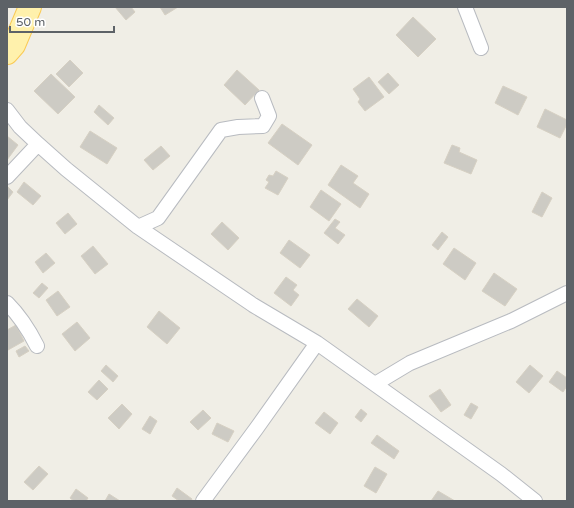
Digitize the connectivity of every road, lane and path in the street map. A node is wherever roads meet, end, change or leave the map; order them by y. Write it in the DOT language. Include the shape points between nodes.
graph roads {
  1 [pos="30,7"];
  2 [pos="465,7"];
  3 [pos="481,48"];
  4 [pos="7,53"];
  5 [pos="262,98"];
  6 [pos="7,110"];
  7 [pos="38,144"];
  8 [pos="7,177"];
  9 [pos="138,228"];
  10 [pos="567,293"];
  11 [pos="7,303"];
  12 [pos="317,343"];
  13 [pos="37,346"];
  14 [pos="375,384"];
  15 [pos="203,501"];
  16 [pos="536,501"];
  1 -- 4 [label="main road" via="14,45"];
  2 -- 3 [label="street"];
  5 -- 9 [label="street" via="269,116 263,126 221,130 158,218"];
  6 -- 7 [label="street"];
  7 -- 8 [label="street"];
  7 -- 9 [label="street"];
  9 -- 12 [label="street" via="253,305"];
  10 -- 14 [label="street" via="511,322 410,363"];
  11 -- 13 [label="street" via="19,315"];
  12 -- 14 [label="street"];
  12 -- 15 [label="street"];
  14 -- 16 [label="street"];
}
